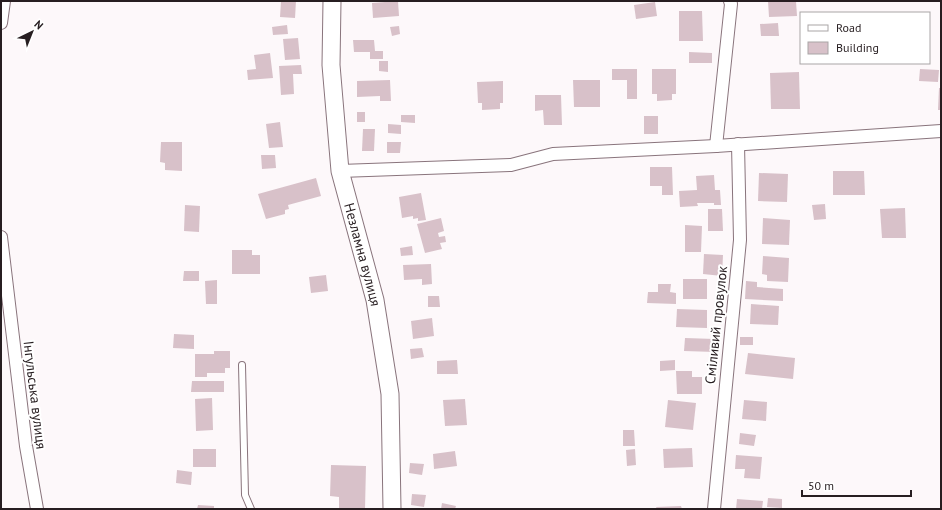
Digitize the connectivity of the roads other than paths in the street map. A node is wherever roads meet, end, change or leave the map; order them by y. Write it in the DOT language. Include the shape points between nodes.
graph roads {
  1 [pos="4,1"];
  2 [pos="332,1"];
  3 [pos="730,1"];
  4 [pos="1,23"];
  5 [pos="941,131"];
  6 [pos="738,144"];
  7 [pos="716,146"];
  8 [pos="340,171"];
  9 [pos="1,237"];
  10 [pos="242,365"];
  11 [pos="37,509"];
  12 [pos="251,509"];
  13 [pos="392,509"];
  14 [pos="714,509"];
  1 -- 4 [label="street"];
  2 -- 8 [label="street, Незламна вулиця" via="331,65"];
  3 -- 7 [label="street"];
  5 -- 6 [label="street"];
  6 -- 7 [label="street"];
  6 -- 14 [label="street, Сміливий провулок" via="740,240"];
  7 -- 8 [label="street" via="553,154 511,165"];
  8 -- 13 [label="street, Незламна вулиця" via="375,300 390,394"];
  9 -- 11 [label="street, Інгульська вулиця" via="26,446"];
  10 -- 12 [label="lane" via="245,495"];
}
